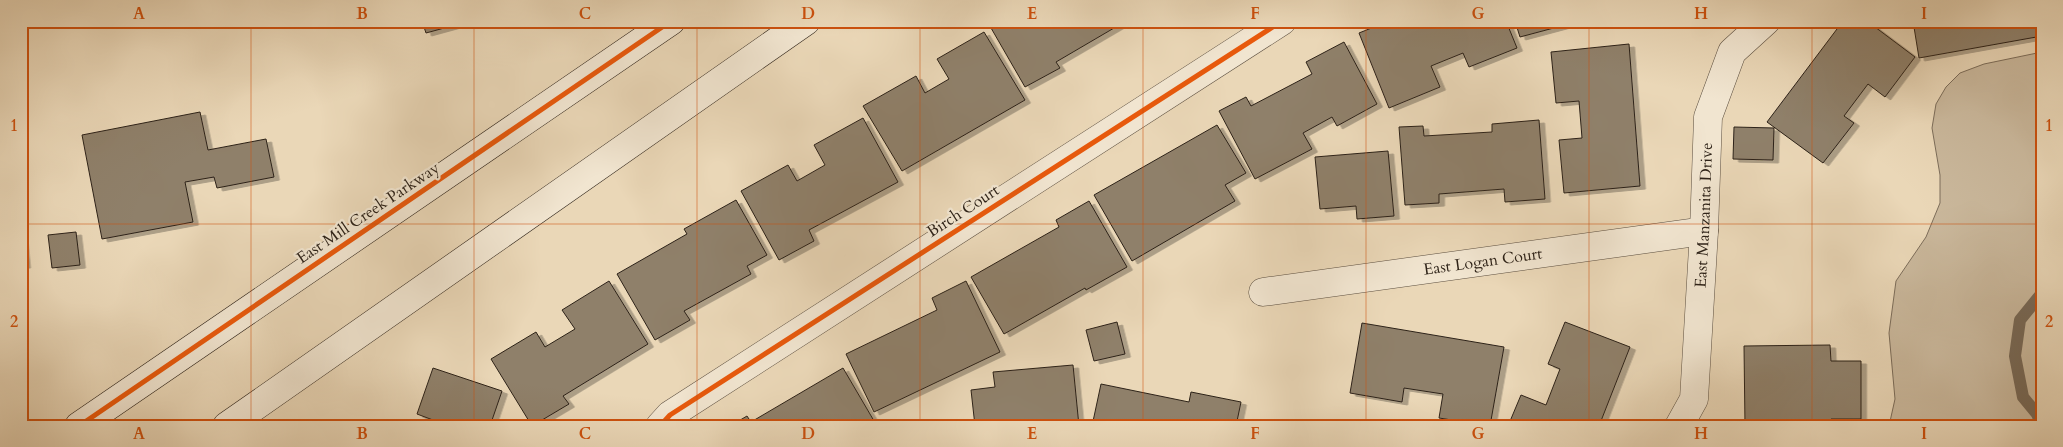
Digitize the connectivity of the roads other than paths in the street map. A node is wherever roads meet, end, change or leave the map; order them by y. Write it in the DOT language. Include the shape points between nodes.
graph roads {
  1 [pos="671,21"];
  2 [pos="806,21"];
  3 [pos="1282,21"];
  4 [pos="1766,21"];
  5 [pos="1704,231"];
  6 [pos="1263,292"];
  7 [pos="79,426"];
  8 [pos="227,426"];
  9 [pos="660,426"];
  10 [pos="1679,426"];
  1 -- 7 [label="street, East Mill Creek Parkway"];
  2 -- 8 [label="street"];
  3 -- 9 [label="street, Birch Court" via="670,415"];
  4 -- 5 [label="street, East Manzanita Drive" via="1732,52 1708,117"];
  5 -- 6 [label="street, East Logan Court"];
  5 -- 10 [label="street, East Manzanita Drive" via="1694,400"];
}
